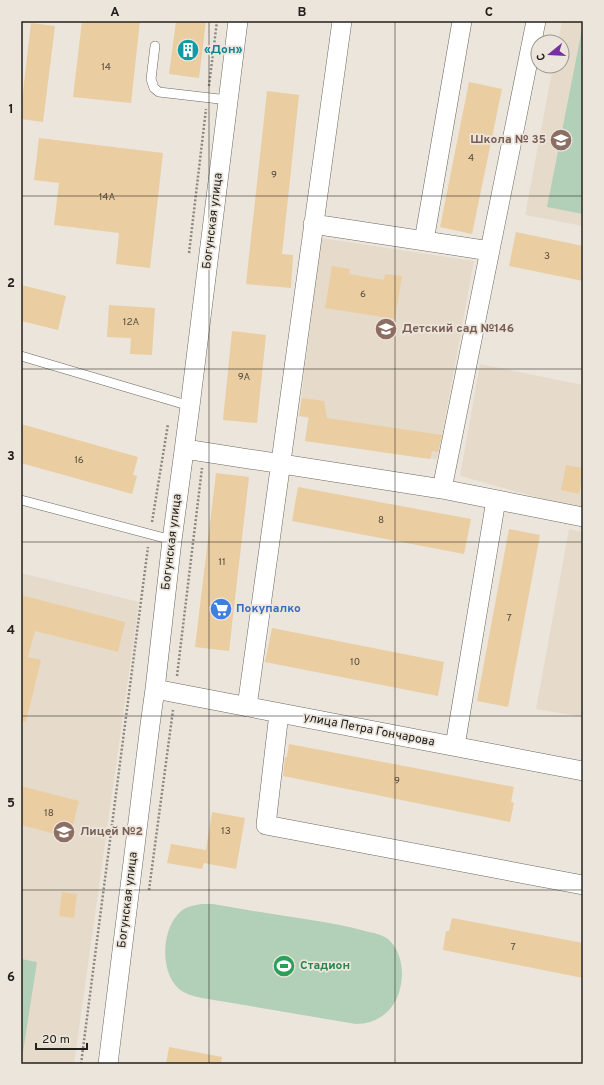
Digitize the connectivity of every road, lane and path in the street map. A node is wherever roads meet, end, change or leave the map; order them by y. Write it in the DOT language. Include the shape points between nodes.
graph roads {
  1 [pos="238,21"];
  2 [pos="342,21"];
  3 [pos="462,21"];
  4 [pos="536,21"];
  5 [pos="155,46"];
  6 [pos="228,100"];
  7 [pos="313,224"];
  8 [pos="424,241"];
  9 [pos="490,251"];
  10 [pos="21,356"];
  11 [pos="190,406"];
  12 [pos="185,449"];
  13 [pos="280,464"];
  14 [pos="442,489"];
  15 [pos="21,500"];
  16 [pos="496,500"];
  17 [pos="583,517"];
  18 [pos="172,540"];
  19 [pos="155,689"];
  20 [pos="247,707"];
  21 [pos="279,713"];
  22 [pos="455,746"];
  23 [pos="583,771"];
  24 [pos="583,886"];
  25 [pos="108,1064"];
  1 -- 6 [label="street, Богунская улица"];
  2 -- 7 [label="street"];
  3 -- 8 [label="street"];
  4 -- 9 [label="street"];
  5 -- 6 [label="lane" via="151,79 154,88 159,92"];
  6 -- 11 [label="street, Богунская улица"];
  7 -- 8 [label="street"];
  7 -- 13 [label="street"];
  8 -- 9 [label="street"];
  9 -- 14 [label="street"];
  10 -- 11 [label="lane"];
  11 -- 12 [label="street, Богунская улица"];
  12 -- 13 [label="street"];
  12 -- 18 [label="street, Богунская улица"];
  13 -- 14 [label="street"];
  13 -- 20 [label="street"];
  14 -- 16 [label="street"];
  15 -- 18 [label="lane"];
  16 -- 17 [label="street"];
  16 -- 22 [label="street"];
  18 -- 19 [label="street, Богунская улица"];
  19 -- 20 [label="street, улица Петра Гончарова"];
  19 -- 25 [label="street, Богунская улица"];
  20 -- 21 [label="street, улица Петра Гончарова"];
  21 -- 22 [label="street, улица Петра Гончарова"];
  21 -- 24 [label="street" via="266,825"];
  22 -- 23 [label="street, улица Петра Гончарова"];
}
